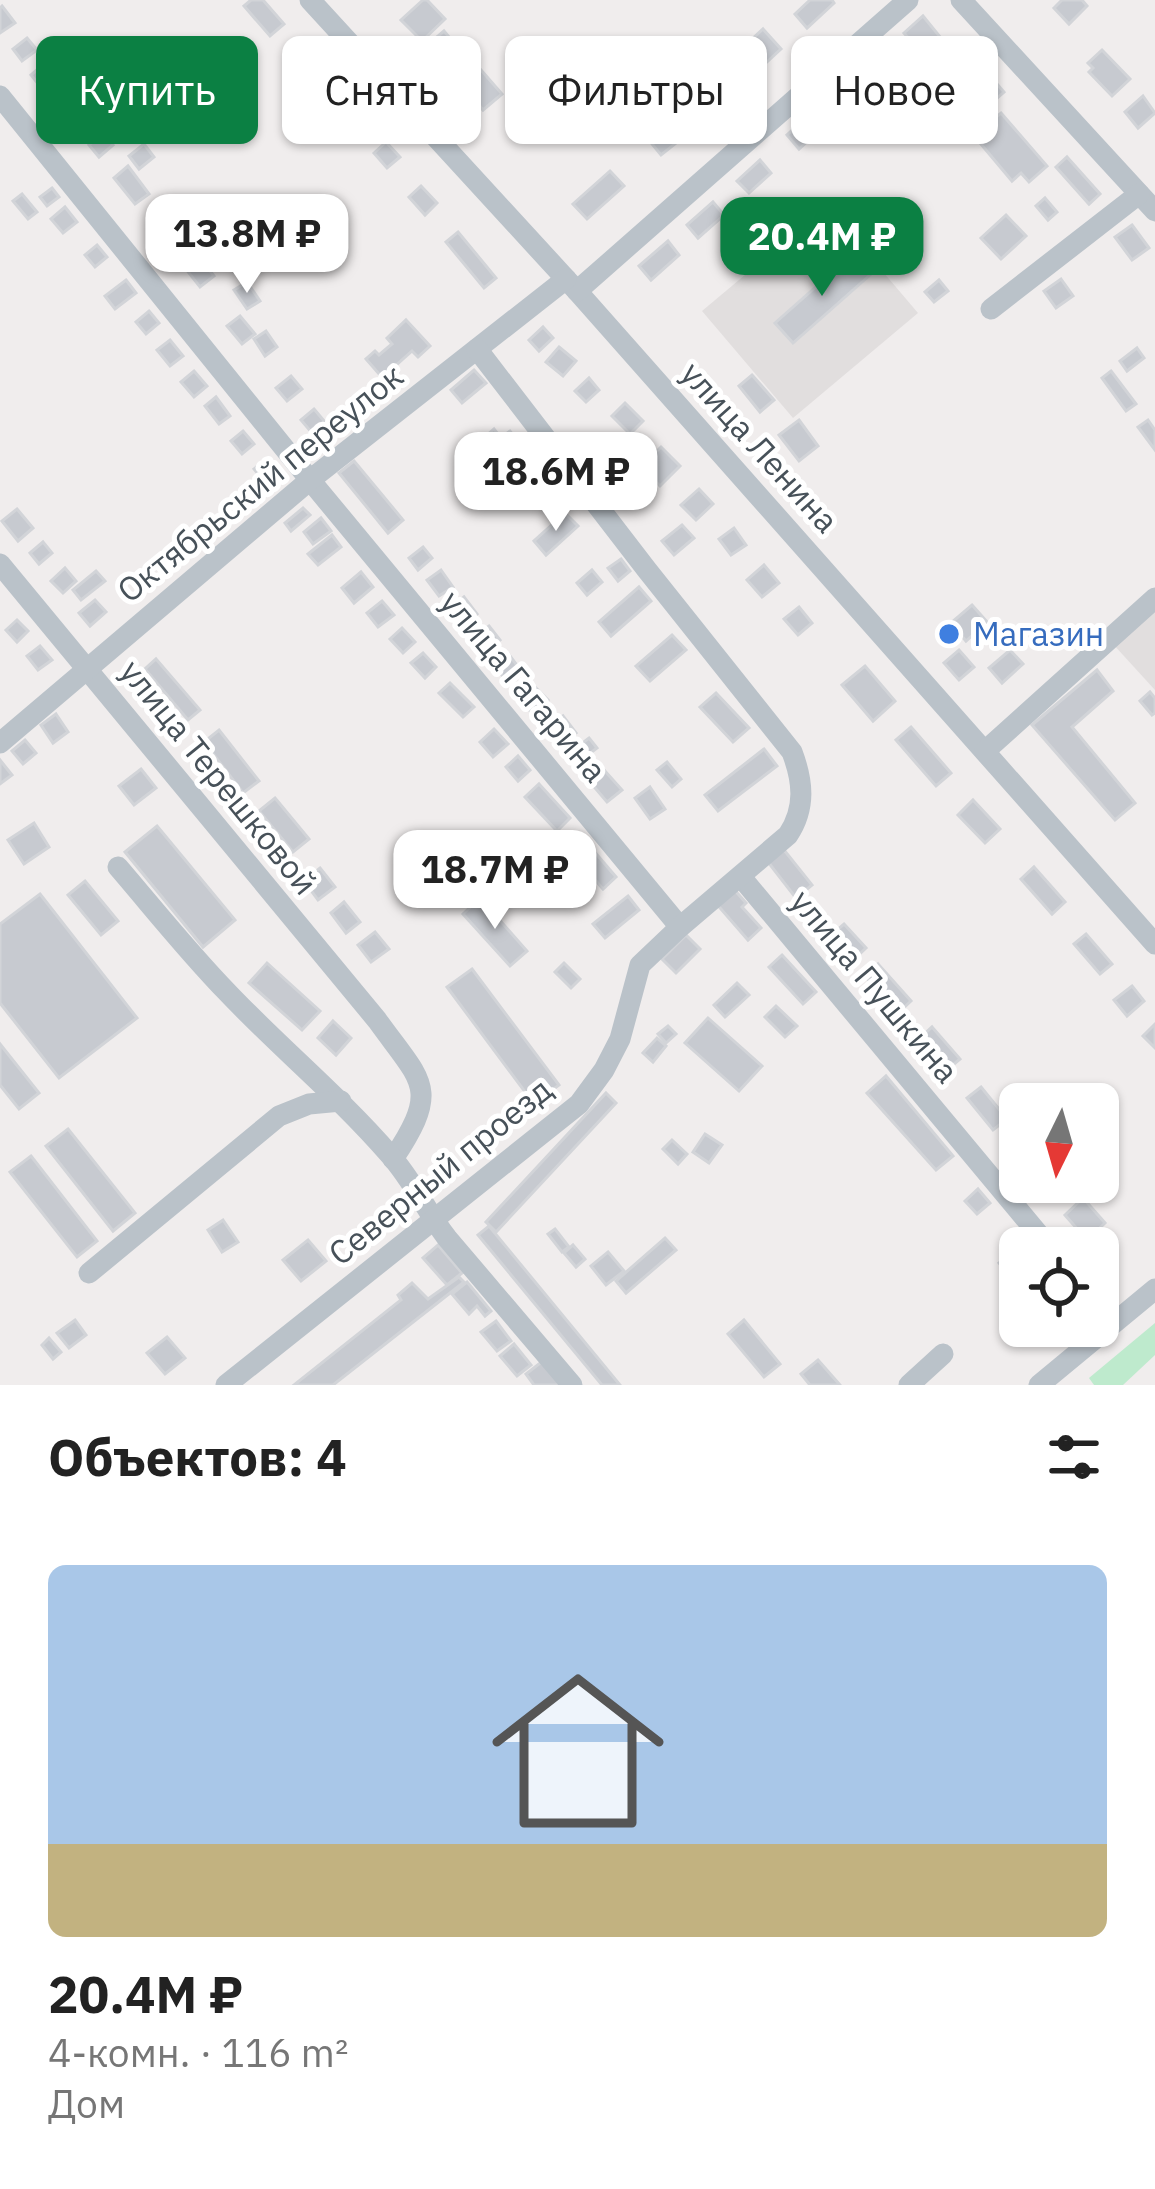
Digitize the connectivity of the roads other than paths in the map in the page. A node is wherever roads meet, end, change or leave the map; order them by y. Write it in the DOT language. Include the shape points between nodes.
graph roads {
  1 [pos="310,0"];
  2 [pos="908,0"];
  3 [pos="962,0"];
  4 [pos="0,96"];
  5 [pos="1139,194"];
  6 [pos="1155,211"];
  7 [pos="572,285"];
  8 [pos="992,309"];
  9 [pos="478,349"];
  10 [pos="310,480"];
  11 [pos="0,564"];
  12 [pos="1155,598"];
  13 [pos="87,668"];
  14 [pos="0,742"];
  15 [pos="985,751"];
  16 [pos="118,867"];
  17 [pos="741,877"];
  18 [pos="680,927"];
  19 [pos="1155,944"];
  20 [pos="341,1101"];
  21 [pos="394,1159"];
  22 [pos="433,1221"];
  23 [pos="1033,1227"];
  24 [pos="89,1274"];
  25 [pos="1155,1288"];
  26 [pos="1119,1319"];
  27 [pos="1088,1347"];
  28 [pos="943,1354"];
  29 [pos="1051,1382"];
  30 [pos="226,1385"];
  31 [pos="572,1385"];
  32 [pos="909,1385"];
  1 -- 7 [label="street, улица Ленина"];
  2 -- 7 [label="street, Октябрьский переулок"];
  3 -- 5 [label="street"];
  4 -- 10 [label="street, улица Гагарина"];
  5 -- 6 [label="street"];
  5 -- 8 [label="street"];
  7 -- 9 [label="street, Октябрьский переулок"];
  7 -- 15 [label="street, улица Ленина"];
  9 -- 10 [label="street, Октябрьский переулок"];
  9 -- 17 [label="street, Северный проезд" via="793,752 802,793 796,824"];
  10 -- 13 [label="street, Октябрьский переулок"];
  10 -- 18 [label="street, улица Гагарина"];
  11 -- 13 [label="street, улица Терешковой"];
  12 -- 15 [label="street"];
  13 -- 14 [label="street, Октябрьский переулок"];
  13 -- 21 [label="street, улица Терешковой" via="416,1075 421,1108"];
  15 -- 19 [label="street, улица Ленина"];
  16 -- 20 [label="street" via="226,992"];
  17 -- 18 [label="street, Северный проезд"];
  17 -- 23 [label="street, улица Пушкина"];
  18 -- 22 [label="street, Северный проезд" via="640,965 620,1039 579,1104"];
  20 -- 21 [label="street"];
  20 -- 24 [label="street" via="279,1116"];
  21 -- 22 [label="street"];
  22 -- 30 [label="street, Северный проезд"];
  22 -- 31 [label="street"];
  25 -- 26 [label="street"];
  27 -- 29 [label="street"];
  28 -- 32 [label="street"];
}
